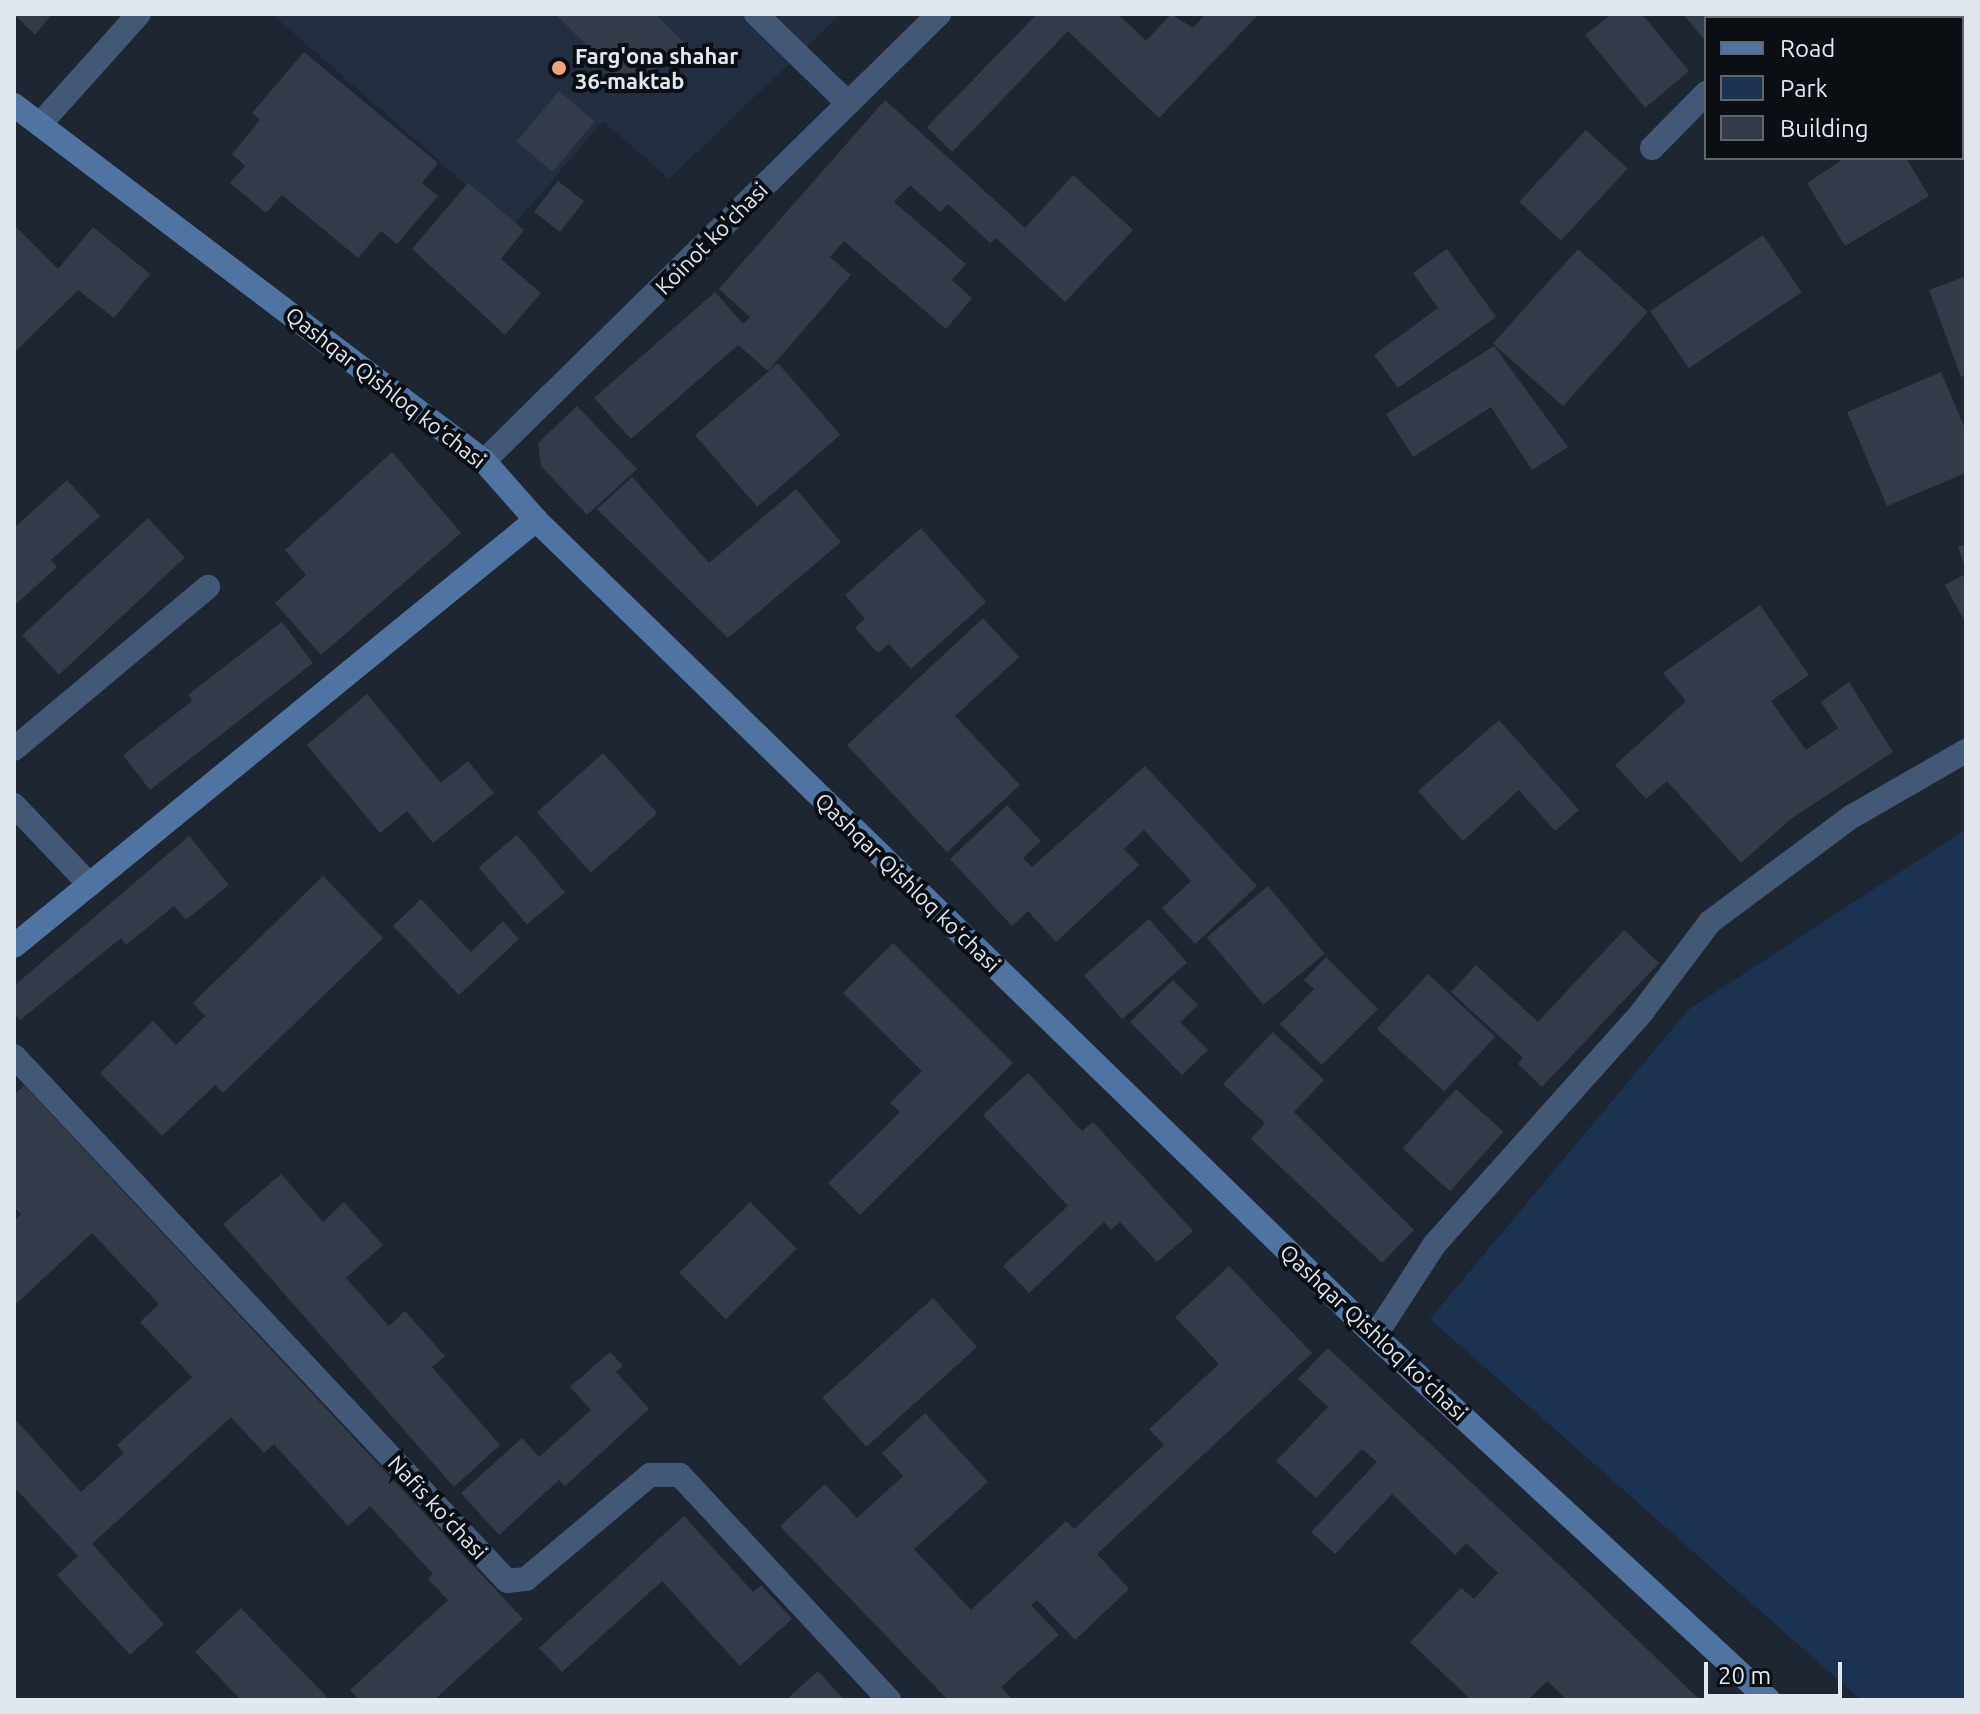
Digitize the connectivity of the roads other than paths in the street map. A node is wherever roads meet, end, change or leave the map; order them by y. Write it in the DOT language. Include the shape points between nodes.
graph roads {
  1 [pos="139,14"];
  2 [pos="756,14"];
  3 [pos="939,14"];
  4 [pos="1704,95"];
  5 [pos="848,103"];
  6 [pos="14,105"];
  7 [pos="42,122"];
  8 [pos="1652,148"];
  9 [pos="484,461"];
  10 [pos="536,520"];
  11 [pos="208,587"];
  12 [pos="14,749"];
  13 [pos="1966,751"];
  14 [pos="14,805"];
  15 [pos="90,885"];
  16 [pos="14,946"];
  17 [pos="14,1056"];
  18 [pos="1375,1336"];
  19 [pos="889,1700"];
  20 [pos="1769,1700"];
  1 -- 7 [label="street"];
  2 -- 5 [label="street"];
  3 -- 5 [label="street, Koinot ko'chasi"];
  4 -- 8 [label="street"];
  5 -- 9 [label="street, Koinot ko'chasi"];
  6 -- 7 [label="main road, Qashqar Qishloq koʻchasi"];
  7 -- 9 [label="main road, Qashqar Qishloq koʻchasi"];
  9 -- 10 [label="main road, Qashqar Qishloq koʻchasi"];
  10 -- 15 [label="main road"];
  10 -- 18 [label="main road, Qashqar Qishloq koʻchasi"];
  11 -- 12 [label="street"];
  13 -- 18 [label="street" via="1851,817 1710,922 1642,1012 1434,1245"];
  14 -- 15 [label="street"];
  15 -- 16 [label="main road"];
  17 -- 19 [label="street, Nafis koʻchasi" via="507,1581 526,1579 650,1475 680,1475"];
  18 -- 20 [label="main road, Qashqar Qishloq koʻchasi"];
}
